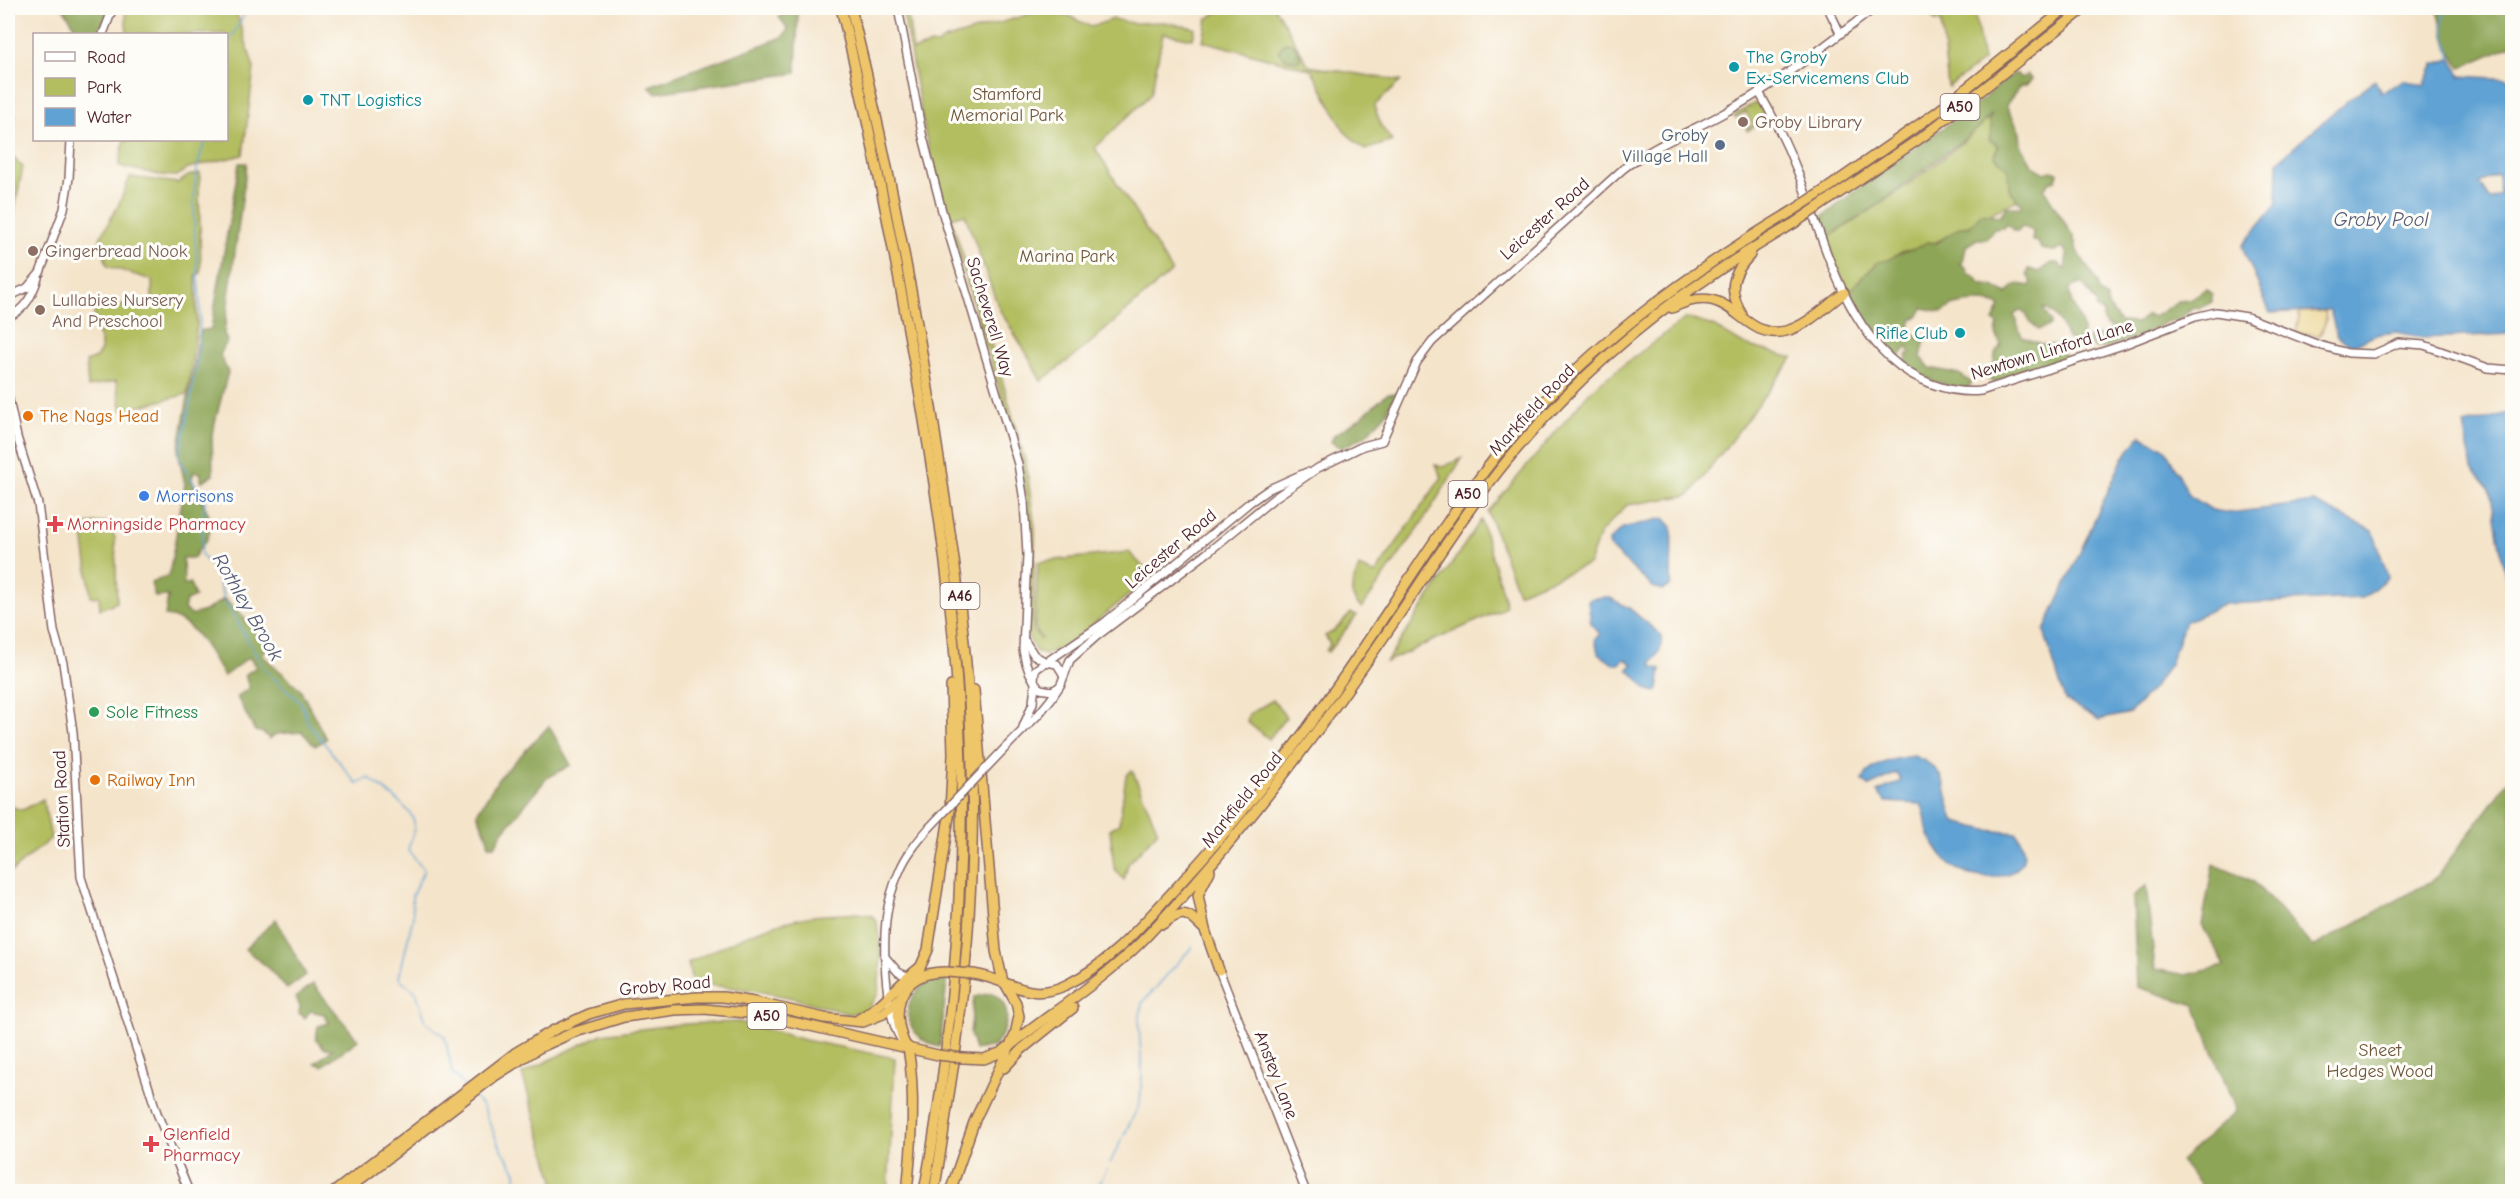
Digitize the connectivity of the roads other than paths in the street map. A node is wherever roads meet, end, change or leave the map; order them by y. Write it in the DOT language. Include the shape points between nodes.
graph roads {
  1 [pos="112,8"];
  2 [pos="841,8"];
  3 [pos="851,8"];
  4 [pos="898,8"];
  5 [pos="1828,8"];
  6 [pos="1875,8"];
  7 [pos="2066,8"];
  8 [pos="2085,8"];
  9 [pos="103,33"];
  10 [pos="1840,33"];
  11 [pos="1759,92"];
  12 [pos="71,141"];
  13 [pos="1761,243"];
  14 [pos="40,273"];
  15 [pos="34,292"];
  16 [pos="1844,293"];
  17 [pos="17,294"];
  18 [pos="8,297"];
  19 [pos="8,317"];
  20 [pos="1653,317"];
  21 [pos="1743,317"];
  22 [pos="2512,370"];
  23 [pos="8,395"];
  24 [pos="1318,468"];
  25 [pos="1281,483"];
  26 [pos="1269,489"];
  27 [pos="1286,490"];
  28 [pos="1273,499"];
  29 [pos="959,590"];
  30 [pos="1024,639"];
  31 [pos="953,648"];
  32 [pos="1047,662"];
  33 [pos="1063,674"];
  34 [pos="1035,682"];
  35 [pos="1057,688"];
  36 [pos="1022,729"];
  37 [pos="1227,847"];
  38 [pos="1205,930"];
  39 [pos="1143,940"];
  40 [pos="886,958"];
  41 [pos="1219,969"];
  42 [pos="912,978"];
  43 [pos="1004,983"];
  44 [pos="889,997"];
  45 [pos="901,997"];
  46 [pos="890,1009"];
  47 [pos="855,1022"];
  48 [pos="906,1045"];
  49 [pos="1010,1045"];
  50 [pos="486,1079"];
  51 [pos="993,1081"];
  52 [pos="459,1100"];
  53 [pos="189,1191"];
  54 [pos="334,1191"];
  55 [pos="344,1191"];
  56 [pos="907,1191"];
  57 [pos="924,1191"];
  58 [pos="934,1191"];
  59 [pos="950,1191"];
  60 [pos="1306,1191"];
  1 -- 9 [label="street"];
  2 -- 31 [label="highway, A46" via="865,106 914,366 932,469"];
  3 -- 29 [label="highway, A46" via="920,333"];
  4 -- 30 [label="street, Sacheverell Way" via="939,200 1018,464 1027,539"];
  5 -- 10 [label="street"];
  6 -- 10 [label="street"];
  7 -- 43 [label="highway, Markfield Road / A50, bridge" via="1937,112 1825,190 1701,268 1601,345 1498,454 1454,512 1343,678 1215,845 1126,940 1085,974 1050,992 1029,992"];
  8 -- 13 [label="highway, Markfield Road / A50, bridge" via="1925,135"];
  10 -- 11 [label="street, Leicester Road"];
  11 -- 16 [label="street, Newtown Linford Lane" via="1797,170"];
  11 -- 24 [label="street, Leicester Road" via="1642,153 1623,169 1432,342 1417,362 1382,441"];
  12 -- 14 [label="street" via="64,209"];
  13 -- 20 [label="highway, Markfield Road / A50"];
  13 -- 21 [label="highway" via="1734,276 1733,294"];
  14 -- 15 [label="street"];
  14 -- 17 [label="street"];
  15 -- 17 [label="street"];
  15 -- 19 [label="street" via="21,310"];
  16 -- 21 [label="highway" via="1787,331 1763,332"];
  16 -- 22 [label="street, Newtown Linford Lane" via="1863,325 1894,363 1926,382 1962,392 1990,388 2216,312 2247,317 2348,353 2374,354 2399,343 2424,345 2488,368"];
  17 -- 18 [label="street"];
  20 -- 21 [label="highway" via="1690,300 1702,299 1720,302"];
  20 -- 37 [label="highway, Markfield Road / A50" via="1588,374 1509,459 1463,519 1323,724"];
  23 -- 53 [label="street, Station Road" via="38,504 54,631 63,663 73,732 81,877 157,1113"];
  24 -- 25 [label="street, Leicester Road"];
  24 -- 27 [label="street, Leicester Road"];
  25 -- 26 [label="street, Leicester Road"];
  25 -- 27 [label="street"];
  26 -- 28 [label="street"];
  26 -- 32 [label="street, Leicester Road" via="1097,629"];
  27 -- 28 [label="street, Leicester Road"];
  28 -- 33 [label="street, Leicester Road" via="1080,651"];
  29 -- 43 [label="highway" via="969,638 996,951"];
  29 -- 58 [label="highway, A46" via="972,757 970,906 960,1030"];
  30 -- 32 [label="street" via="1034,655"];
  30 -- 34 [label="street, Sacheverell Way" via="1025,662"];
  31 -- 42 [label="highway" via="950,810 924,963"];
  31 -- 57 [label="highway, A46" via="961,767 960,891 953,984"];
  32 -- 33 [label="street" via="1057,664"];
  32 -- 34 [label="street" via="1035,669"];
  33 -- 35 [label="street"];
  34 -- 35 [label="street" via="1046,691"];
  34 -- 36 [label="street" via="1033,703"];
  35 -- 36 [label="street" via="1038,715"];
  36 -- 40 [label="street, bridge" via="929,828 900,869 886,921"];
  37 -- 38 [label="highway" via="1198,894"];
  37 -- 39 [label="highway, Markfield Road / A50"];
  38 -- 39 [label="highway" via="1191,916 1181,914"];
  38 -- 41 [label="highway"];
  39 -- 49 [label="highway, Markfield Road / A50" via="1093,985"];
  39 -- 51 [label="highway" via="1107,980 1022,1049"];
  40 -- 42 [label="street" via="892,967"];
  40 -- 44 [label="street"];
  41 -- 60 [label="street, Anstey Lane"];
  42 -- 43 [label="highway, bridge" via="947,972 992,977"];
  42 -- 44 [label="highway"];
  42 -- 45 [label="highway"];
  43 -- 49 [label="highway" via="1017,1003 1016,1035"];
  44 -- 46 [label="street"];
  44 -- 47 [label="highway"];
  45 -- 46 [label="highway, Groby Road / A50"];
  45 -- 48 [label="highway" via="898,1016"];
  46 -- 47 [label="highway, Groby Road / A50" via="871,1020"];
  46 -- 48 [label="street" via="895,1031"];
  47 -- 50 [label="highway, Groby Road / A50" via="723,998 624,1004 554,1030 515,1053"];
  48 -- 49 [label="highway, bridge" via="963,1058 992,1057"];
  48 -- 50 [label="highway, Groby Road / A50" via="757,1014 675,1010 624,1017 572,1033"];
  48 -- 56 [label="highway" via="914,1109"];
  49 -- 51 [label="highway"];
  50 -- 52 [label="highway, Groby Road / A50"];
  51 -- 59 [label="highway"];
  52 -- 54 [label="highway, Groby Road / A50"];
  52 -- 55 [label="highway, Groby Road / A50"];
}
